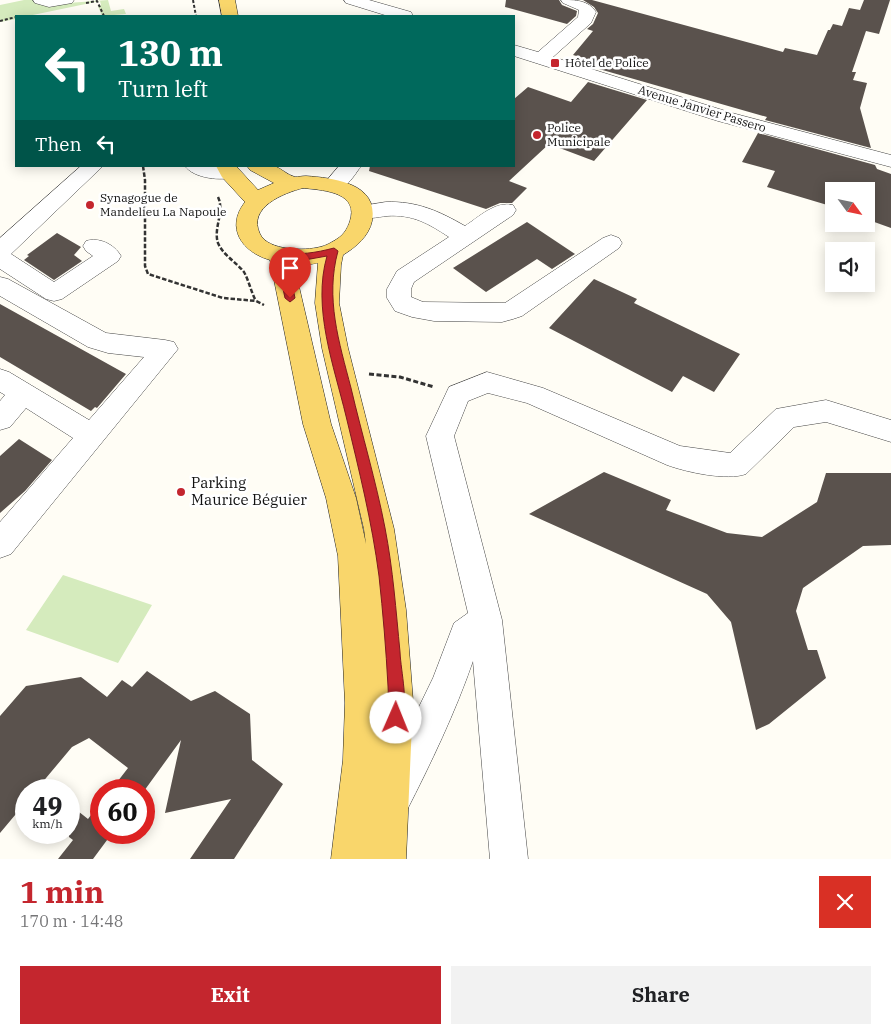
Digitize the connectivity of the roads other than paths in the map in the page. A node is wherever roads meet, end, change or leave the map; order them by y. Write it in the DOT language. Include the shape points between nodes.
graph roads {
  1 [pos="41,0"];
  2 [pos="66,0"];
  3 [pos="227,0"];
  4 [pos="352,0"];
  5 [pos="569,0"];
  6 [pos="230,15"];
  7 [pos="402,15"];
  8 [pos="523,54"];
  9 [pos="891,162"];
  10 [pos="92,167"];
  11 [pos="197,167"];
  12 [pos="259,167"];
  13 [pos="350,167"];
  14 [pos="228,170"];
  15 [pos="293,184"];
  16 [pos="334,184"];
  17 [pos="257,202"];
  18 [pos="504,210"];
  19 [pos="364,212"];
  20 [pos="465,236"];
  21 [pos="610,243"];
  22 [pos="94,246"];
  23 [pos="0,251"];
  24 [pos="334,251"];
  25 [pos="281,256"];
  26 [pos="0,258"];
  27 [pos="0,285"];
  28 [pos="0,379"];
  29 [pos="23,394"];
  30 [pos="0,419"];
  31 [pos="891,431"];
  32 [pos="92,436"];
  33 [pos="0,544"];
  34 [pos="486,620"];
  35 [pos="391,802"];
  36 [pos="350,859"];
  37 [pos="388,859"];
  38 [pos="510,859"];
  1 -- 2 [label="street"];
  3 -- 6 [label="main road"];
  4 -- 7 [label="street"];
  5 -- 8 [label="street" via="585,7 588,12 585,19"];
  8 -- 9 [label="street, Avenue Janvier Passero" via="725,117"];
  10 -- 23 [label="street"];
  11 -- 14 [label="street" via="207,171"];
  12 -- 15 [label="main road"];
  13 -- 16 [label="street"];
  14 -- 17 [label="main road"];
  15 -- 16 [label="main road"];
  15 -- 17 [label="main road" via="279,188"];
  16 -- 19 [label="main road" via="360,200"];
  17 -- 25 [label="main road" via="246,222 248,233 266,251"];
  18 -- 20 [label="street"];
  19 -- 20 [label="street" via="413,210 425,213"];
  19 -- 24 [label="main road" via="364,223 358,234"];
  20 -- 21 [label="street" via="405,277 398,287 398,297 403,306 420,312 502,313 513,310"];
  22 -- 26 [label="street" via="110,256 54,293"];
  24 -- 25 [label="main road" via="299,258"];
  24 -- 35 [label="main road" via="327,303 379,529 390,610 396,702"];
  25 -- 36 [label="main road" via="317,424 341,498 352,556 362,703 361,760"];
  27 -- 32 [label="street" via="97,340 108,344 165,349"];
  28 -- 29 [label="street"];
  29 -- 30 [label="street"];
  29 -- 32 [label="street"];
  31 -- 34 [label="street" via="826,411 786,417 736,466 677,456 534,395 487,382 458,394 440,436"];
  32 -- 33 [label="street"];
  34 -- 35 [label="street" via="466,634 448,685"];
  34 -- 38 [label="street"];
  35 -- 37 [label="main road"];
}
